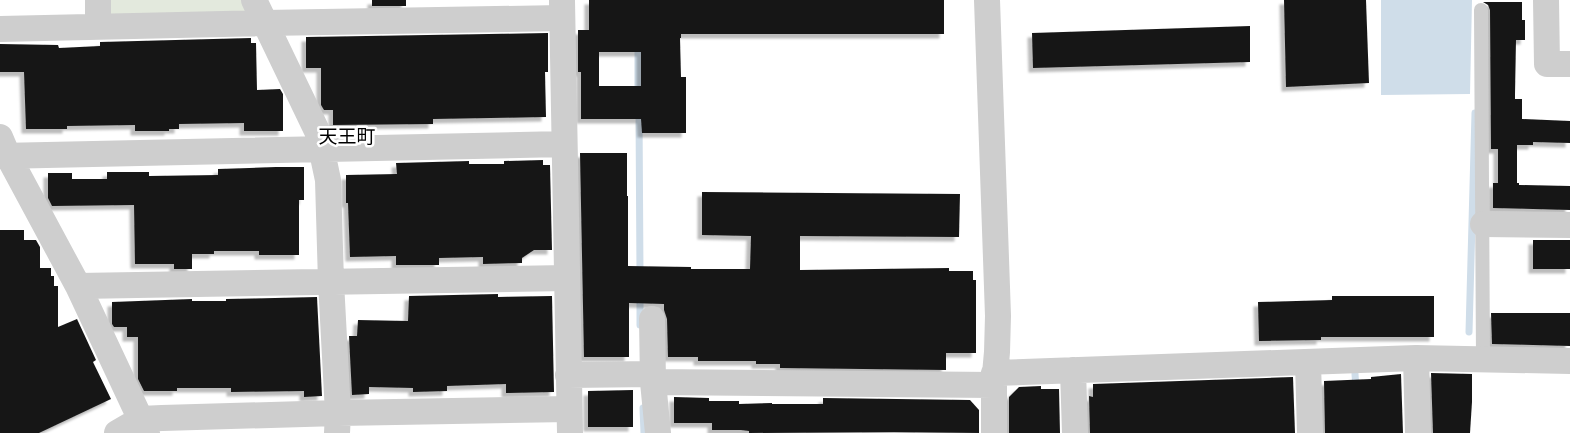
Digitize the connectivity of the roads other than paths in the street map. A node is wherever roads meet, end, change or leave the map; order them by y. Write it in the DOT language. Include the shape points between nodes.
graph roads {
  1 [pos="98,0"];
  2 [pos="987,0"];
  3 [pos="1546,0"];
  4 [pos="562,9"];
  5 [pos="423,10"];
  6 [pos="1481,10"];
  7 [pos="259,11"];
  8 [pos="98,26"];
  9 [pos="0,29"];
  10 [pos="1570,64"];
  11 [pos="564,144"];
  12 [pos="3,150"];
  13 [pos="322,150"];
  14 [pos="1483,224"];
  15 [pos="1570,224"];
  16 [pos="567,278"];
  17 [pos="331,282"];
  18 [pos="78,286"];
  19 [pos="652,319"];
  20 [pos="1416,358"];
  21 [pos="1483,360"];
  22 [pos="1570,361"];
  23 [pos="1308,362"];
  24 [pos="1073,370"];
  25 [pos="568,375"];
  26 [pos="653,378"];
  27 [pos="994,379"];
  28 [pos="570,421"];
  29 [pos="338,423"];
  30 [pos="144,426"];
  31 [pos="117,433"];
  32 [pos="658,433"];
  33 [pos="994,433"];
  34 [pos="1075,433"];
  35 [pos="1310,433"];
  36 [pos="1418,433"];
  1 -- 8 [label="street"];
  2 -- 27 [label="street" via="998,316"];
  3 -- 10 [label="street" via="1547,64"];
  4 -- 5 [label="street"];
  4 -- 11 [label="street"];
  5 -- 7 [label="street"];
  6 -- 14 [label="lane"];
  7 -- 8 [label="street"];
  7 -- 13 [label="street" via="318,133"];
  8 -- 9 [label="street"];
  11 -- 13 [label="street"];
  11 -- 16 [label="street"];
  12 -- 13 [label="street"];
  12 -- 18 [label="street"];
  13 -- 17 [label="street" via="328,180"];
  14 -- 15 [label="street"];
  14 -- 21 [label="lane"];
  16 -- 17 [label="street"];
  16 -- 25 [label="street"];
  17 -- 18 [label="street"];
  17 -- 29 [label="street"];
  18 -- 30 [label="street"];
  19 -- 26 [label="street"];
  20 -- 21 [label="street"];
  20 -- 23 [label="street"];
  20 -- 36 [label="street"];
  21 -- 22 [label="street"];
  23 -- 24 [label="street"];
  23 -- 35 [label="street"];
  24 -- 27 [label="street"];
  24 -- 34 [label="street"];
  25 -- 26 [label="street"];
  25 -- 28 [label="street"];
  26 -- 27 [label="street"];
  26 -- 32 [label="street"];
  27 -- 33 [label="street"];
  28 -- 29 [label="street"];
  29 -- 30 [label="street"];
  30 -- 31 [label="street"];
}
